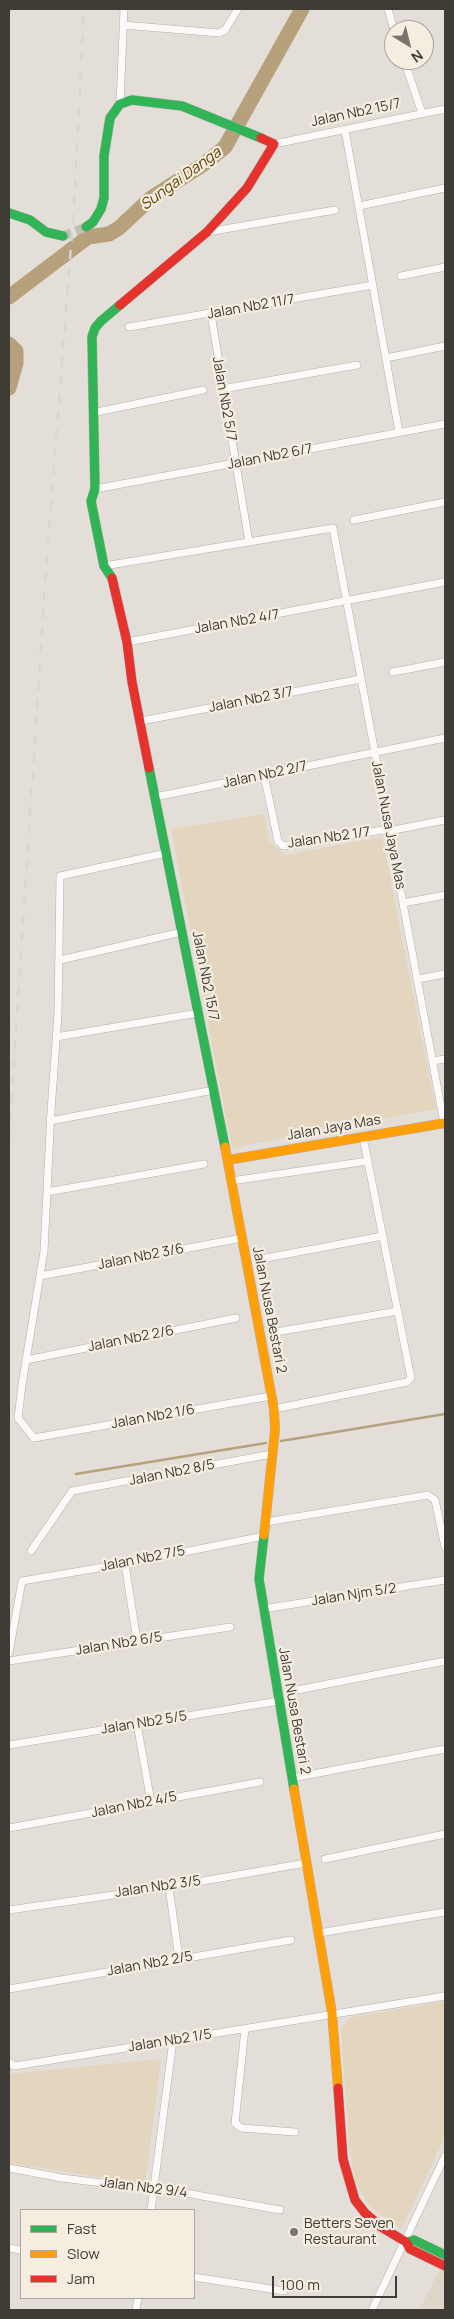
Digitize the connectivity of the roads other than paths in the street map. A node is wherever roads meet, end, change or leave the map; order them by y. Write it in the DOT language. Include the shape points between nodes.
graph roads {
  1 [pos="124,9"];
  2 [pos="238,9"];
  3 [pos="123,25"];
  4 [pos="407,70"];
  5 [pos="120,104"];
  6 [pos="445,109"];
  7 [pos="422,113"];
  8 [pos="345,130"];
  9 [pos="274,144"];
  10 [pos="445,188"];
  11 [pos="359,206"];
  12 [pos="335,210"];
  13 [pos="9,213"];
  14 [pos="86,227"];
  15 [pos="207,232"];
  16 [pos="63,236"];
  17 [pos="445,267"];
  18 [pos="401,276"];
  19 [pos="373,284"];
  20 [pos="210,314"];
  21 [pos="128,327"];
  22 [pos="445,346"];
  23 [pos="386,358"];
  24 [pos="357,365"];
  25 [pos="222,389"];
  26 [pos="202,390"];
  27 [pos="92,413"];
  28 [pos="445,424"];
  29 [pos="399,432"];
  30 [pos="235,463"];
  31 [pos="95,489"];
  32 [pos="445,502"];
  33 [pos="354,520"];
  34 [pos="249,542"];
  35 [pos="104,566"];
  36 [pos="445,582"];
  37 [pos="347,602"];
  38 [pos="127,642"];
  39 [pos="445,662"];
  40 [pos="393,672"];
  41 [pos="361,679"];
  42 [pos="141,721"];
  43 [pos="445,738"];
  44 [pos="374,752"];
  45 [pos="264,775"];
  46 [pos="155,797"];
  47 [pos="445,820"];
  48 [pos="389,830"];
  49 [pos="166,853"];
  50 [pos="445,896"];
  51 [pos="403,904"];
  52 [pos="182,932"];
  53 [pos="60,960"];
  54 [pos="445,974"];
  55 [pos="417,979"];
  56 [pos="198,1013"];
  57 [pos="56,1037"];
  58 [pos="445,1058"];
  59 [pos="432,1061"];
  60 [pos="214,1090"];
  61 [pos="50,1121"];
  62 [pos="444,1123"];
  63 [pos="363,1137"];
  64 [pos="228,1160"];
  65 [pos="368,1161"];
  66 [pos="204,1164"];
  67 [pos="231,1181"];
  68 [pos="47,1192"];
  69 [pos="383,1236"];
  70 [pos="242,1238"];
  71 [pos="266,1258"];
  72 [pos="40,1276"];
  73 [pos="398,1311"];
  74 [pos="236,1318"];
  75 [pos="276,1332"];
  76 [pos="26,1360"];
  77 [pos="272,1396"];
  78 [pos="274,1409"];
  79 [pos="272,1454"];
  80 [pos="266,1522"];
  81 [pos="264,1536"];
  82 [pos="445,1548"];
  83 [pos="31,1551"];
  84 [pos="125,1564"];
  85 [pos="445,1580"];
  86 [pos="263,1609"];
  87 [pos="230,1627"];
  88 [pos="137,1641"];
  89 [pos="9,1652"];
  90 [pos="9,1661"];
  91 [pos="445,1661"];
  92 [pos="297,1690"];
  93 [pos="278,1701"];
  94 [pos="137,1724"];
  95 [pos="9,1745"];
  96 [pos="445,1749"];
  97 [pos="292,1778"];
  98 [pos="260,1782"];
  99 [pos="150,1802"];
  100 [pos="9,1828"];
  101 [pos="445,1834"];
  102 [pos="325,1859"];
  103 [pos="306,1863"];
  104 [pos="169,1887"];
  105 [pos="9,1910"];
  106 [pos="445,1912"];
  107 [pos="318,1933"];
  108 [pos="291,1940"];
  109 [pos="179,1959"];
  110 [pos="9,1989"];
  111 [pos="445,1996"];
  112 [pos="332,2013"];
  113 [pos="245,2028"];
  114 [pos="174,2040"];
  115 [pos="9,2062"];
  116 [pos="295,2132"];
  117 [pos="445,2156"];
  118 [pos="9,2168"];
  119 [pos="154,2190"];
  120 [pos="151,2209"];
  121 [pos="280,2210"];
  122 [pos="406,2242"];
  123 [pos="445,2255"];
  124 [pos="445,2266"];
  125 [pos="195,2277"];
  126 [pos="284,2291"];
  127 [pos="372,2310"];
  1 -- 3 [label="street"];
  2 -- 3 [label="street" via="222,32"];
  3 -- 5 [label="street"];
  4 -- 7 [label="street"];
  5 -- 9 [label="street" via="132,100 182,106"];
  5 -- 14 [label="street" via="110,118 101,209"];
  6 -- 7 [label="street, Jalan Nb2 15/7"];
  7 -- 8 [label="street, Jalan Nb2 15/7"];
  8 -- 9 [label="street, Jalan Nb2 15/7"];
  8 -- 11 [label="street"];
  9 -- 15 [label="street, Jalan Nb2 15/7" via="247,188"];
  10 -- 11 [label="street"];
  11 -- 19 [label="street"];
  12 -- 15 [label="street"];
  13 -- 16 [label="street" via="30,220 46,232"];
  15 -- 27 [label="street, Jalan Nb2 15/7" via="94,328"];
  17 -- 18 [label="street"];
  19 -- 20 [label="street, Jalan Nb2 11/7"];
  19 -- 23 [label="street"];
  20 -- 21 [label="street, Jalan Nb2 11/7"];
  20 -- 25 [label="street, Jalan Nb2 5/7"];
  22 -- 23 [label="street"];
  23 -- 29 [label="street"];
  24 -- 25 [label="street"];
  25 -- 30 [label="street, Jalan Nb2 5/7"];
  26 -- 27 [label="street"];
  27 -- 31 [label="street, Jalan Nb2 15/7"];
  28 -- 29 [label="street, Jalan Nb2 6/7"];
  29 -- 30 [label="street, Jalan Nb2 6/7"];
  30 -- 31 [label="street, Jalan Nb2 6/7"];
  30 -- 34 [label="street, Jalan Nb2 5/7"];
  31 -- 35 [label="street, Jalan Nb2 15/7" via="91,501"];
  32 -- 33 [label="street"];
  34 -- 35 [label="street"];
  34 -- 37 [label="street, Jalan Nusa Jaya Mas" via="333,528"];
  35 -- 38 [label="street, Jalan Nb2 15/7" via="114,582"];
  36 -- 37 [label="street, Jalan Nb2 4/7"];
  37 -- 38 [label="street, Jalan Nb2 4/7"];
  37 -- 41 [label="street, Jalan Nusa Jaya Mas"];
  38 -- 42 [label="street, Jalan Nb2 15/7"];
  39 -- 40 [label="street"];
  41 -- 42 [label="street, Jalan Nb2 3/7"];
  41 -- 44 [label="street, Jalan Nusa Jaya Mas"];
  42 -- 46 [label="street, Jalan Nb2 15/7"];
  43 -- 44 [label="street, Jalan Nb2 2/7"];
  44 -- 45 [label="street, Jalan Nb2 2/7"];
  44 -- 48 [label="street, Jalan Nusa Jaya Mas"];
  45 -- 46 [label="street, Jalan Nb2 2/7"];
  45 -- 48 [label="street, Jalan Nb2 1/7" via="278,841 282,846"];
  46 -- 49 [label="street, Jalan Nb2 15/7"];
  47 -- 48 [label="street"];
  48 -- 51 [label="street, Jalan Nusa Jaya Mas"];
  49 -- 52 [label="street, Jalan Nb2 15/7"];
  49 -- 53 [label="street" via="60,876"];
  50 -- 51 [label="street"];
  51 -- 55 [label="street, Jalan Nusa Jaya Mas"];
  52 -- 53 [label="street"];
  52 -- 56 [label="street, Jalan Nb2 15/7"];
  53 -- 57 [label="street"];
  54 -- 55 [label="street"];
  55 -- 59 [label="street, Jalan Nusa Jaya Mas"];
  56 -- 57 [label="street"];
  56 -- 60 [label="street, Jalan Nb2 15/7"];
  57 -- 61 [label="street"];
  58 -- 59 [label="street"];
  59 -- 62 [label="street, Jalan Nusa Jaya Mas"];
  60 -- 61 [label="street"];
  60 -- 64 [label="street, Jalan Nb2 15/7"];
  61 -- 68 [label="street"];
  62 -- 63 [label="street, Jalan Jaya Mas"];
  63 -- 64 [label="street, Jalan Jaya Mas"];
  63 -- 65 [label="street"];
  64 -- 67 [label="street, Jalan Nusa Bestari 2"];
  65 -- 67 [label="street"];
  65 -- 69 [label="street"];
  66 -- 68 [label="street"];
  67 -- 70 [label="street, Jalan Nusa Bestari 2"];
  68 -- 72 [label="street"];
  69 -- 71 [label="street"];
  69 -- 73 [label="street"];
  70 -- 72 [label="street, Jalan Nb2 3/6"];
  70 -- 77 [label="street, Jalan Nusa Bestari 2"];
  72 -- 76 [label="street"];
  73 -- 75 [label="street"];
  73 -- 78 [label="street" via="411,1378 408,1382"];
  74 -- 76 [label="street, Jalan Nb2 2/6"];
  76 -- 77 [label="street, Jalan Nb2 1/6" via="18,1418 34,1438"];
  77 -- 78 [label="street, Jalan Nusa Bestari 2"];
  78 -- 79 [label="street, Jalan Nusa Bestari 2"];
  79 -- 80 [label="street, Jalan Nusa Bestari 2"];
  79 -- 83 [label="street, Jalan Nb2 8/5" via="72,1492"];
  80 -- 81 [label="street, Jalan Nusa Bestari 2"];
  80 -- 82 [label="street" via="428,1495 432,1496"];
  81 -- 84 [label="street, Jalan Nb2 7/5"];
  81 -- 86 [label="street, Jalan Nusa Bestari 2" via="259,1579"];
  84 -- 88 [label="street"];
  84 -- 89 [label="street, Jalan Nb2 7/5" via="22,1581"];
  85 -- 86 [label="street, Jalan Njm 5/2"];
  86 -- 93 [label="street, Jalan Nusa Bestari 2"];
  87 -- 88 [label="street, Jalan Nb2 6/5"];
  88 -- 90 [label="street, Jalan Nb2 6/5"];
  91 -- 92 [label="street"];
  93 -- 94 [label="street, Jalan Nb2 5/5"];
  93 -- 97 [label="street, Jalan Nusa Bestari 2"];
  94 -- 95 [label="street, Jalan Nb2 5/5"];
  94 -- 99 [label="street"];
  96 -- 97 [label="street"];
  97 -- 103 [label="street, Jalan Nusa Bestari 2"];
  98 -- 99 [label="street, Jalan Nb2 4/5"];
  99 -- 100 [label="street, Jalan Nb2 4/5"];
  101 -- 102 [label="street"];
  103 -- 104 [label="street, Jalan Nb2 3/5"];
  103 -- 107 [label="street, Jalan Nusa Bestari 2"];
  104 -- 105 [label="street, Jalan Nb2 3/5"];
  104 -- 109 [label="street"];
  106 -- 107 [label="street"];
  107 -- 112 [label="street, Jalan Nusa Bestari 2"];
  108 -- 109 [label="street, Jalan Nb2 2/5"];
  109 -- 110 [label="street, Jalan Nb2 2/5"];
  111 -- 112 [label="street, Jalan Nb2 1/5"];
  112 -- 113 [label="street, Jalan Nb2 1/5"];
  112 -- 122 [label="street, Jalan Nusa Bestari 2" via="340,2140 347,2180 355,2200 365,2213"];
  113 -- 114 [label="street, Jalan Nb2 1/5"];
  113 -- 116 [label="street" via="235,2123 241,2128"];
  114 -- 115 [label="street, Jalan Nb2 1/5" via="15,2066"];
  114 -- 119 [label="street"];
  117 -- 122 [label="street"];
  118 -- 119 [label="street, Jalan Nb2 9/4"];
  119 -- 120 [label="street"];
  119 -- 121 [label="street, Jalan Nb2 9/4"];
  122 -- 123 [label="street, Jalan Nusa Bestari 2" via="414,2240"];
  122 -- 124 [label="street, Jalan Nusa Bestari 2" via="410,2249"];
  122 -- 127 [label="street"];
  125 -- 126 [label="street"];
}
